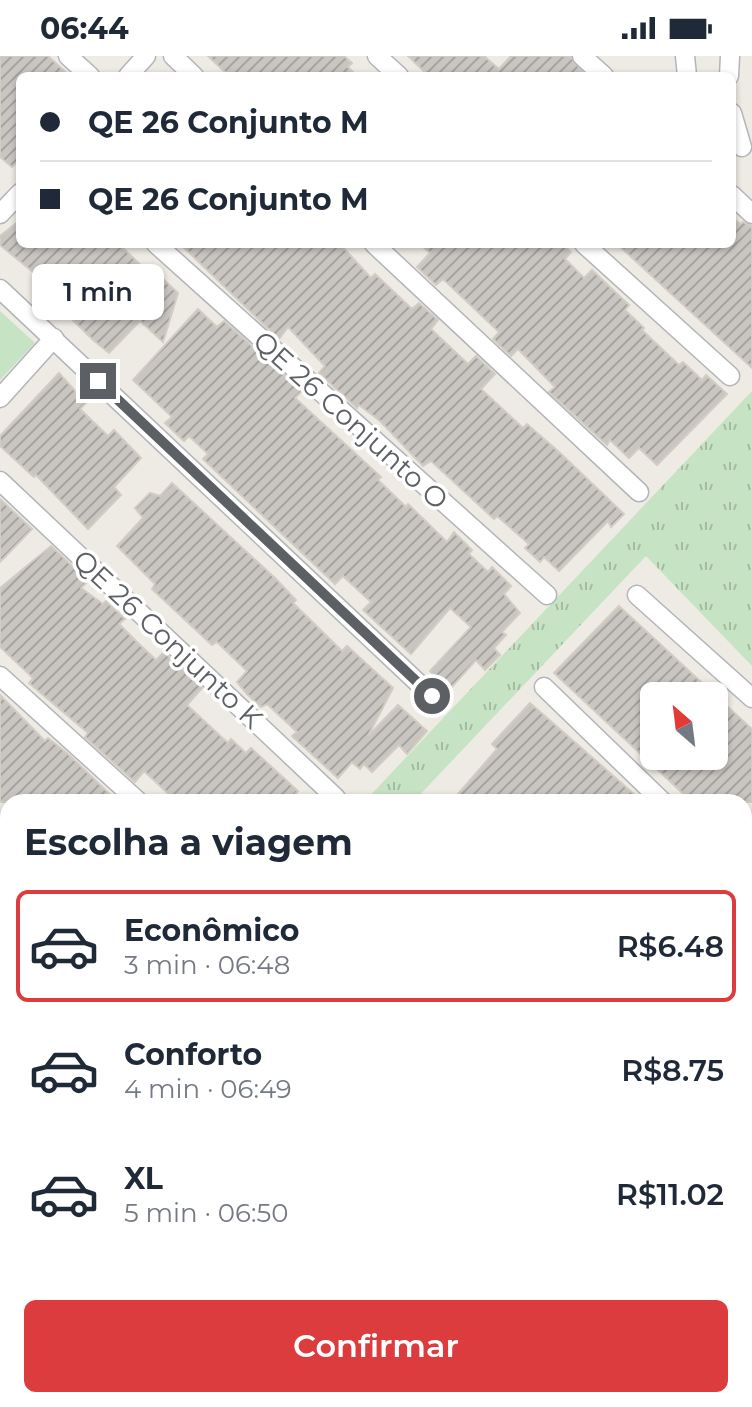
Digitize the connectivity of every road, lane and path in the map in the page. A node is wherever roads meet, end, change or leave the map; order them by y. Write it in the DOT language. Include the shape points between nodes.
graph roads {
  1 [pos="68,56"];
  2 [pos="146,56"];
  3 [pos="173,56"];
  4 [pos="377,56"];
  5 [pos="582,56"];
  6 [pos="86,72"];
  7 [pos="132,72"];
  8 [pos="190,72"];
  9 [pos="395,72"];
  10 [pos="600,72"];
  11 [pos="736,127"];
  12 [pos="742,148"];
  13 [pos="160,248"];
  14 [pos="378,248"];
  15 [pos="588,248"];
  16 [pos="0,289"];
  17 [pos="54,338"];
  18 [pos="730,376"];
  19 [pos="0,398"];
  20 [pos="0,481"];
  21 [pos="639,492"];
  22 [pos="547,595"];
  23 [pos="637,595"];
  24 [pos="0,676"];
  25 [pos="544,687"];
  26 [pos="432,696"];
  27 [pos="752,698"];
  28 [pos="130,794"];
  29 [pos="332,794"];
  30 [pos="655,794"];
  1 -- 6 [label="street"];
  2 -- 7 [label="street"];
  3 -- 8 [label="street"];
  4 -- 9 [label="street"];
  5 -- 10 [label="street"];
  11 -- 12 [label="street"];
  13 -- 22 [label="street, QE 26 Conjunto O"];
  14 -- 21 [label="street"];
  15 -- 18 [label="street"];
  16 -- 17 [label="street"];
  17 -- 19 [label="street"];
  17 -- 26 [label="street"];
  20 -- 29 [label="street, QE 26 Conjunto K"];
  23 -- 27 [label="street"];
  24 -- 28 [label="street"];
  25 -- 30 [label="street"];
}
